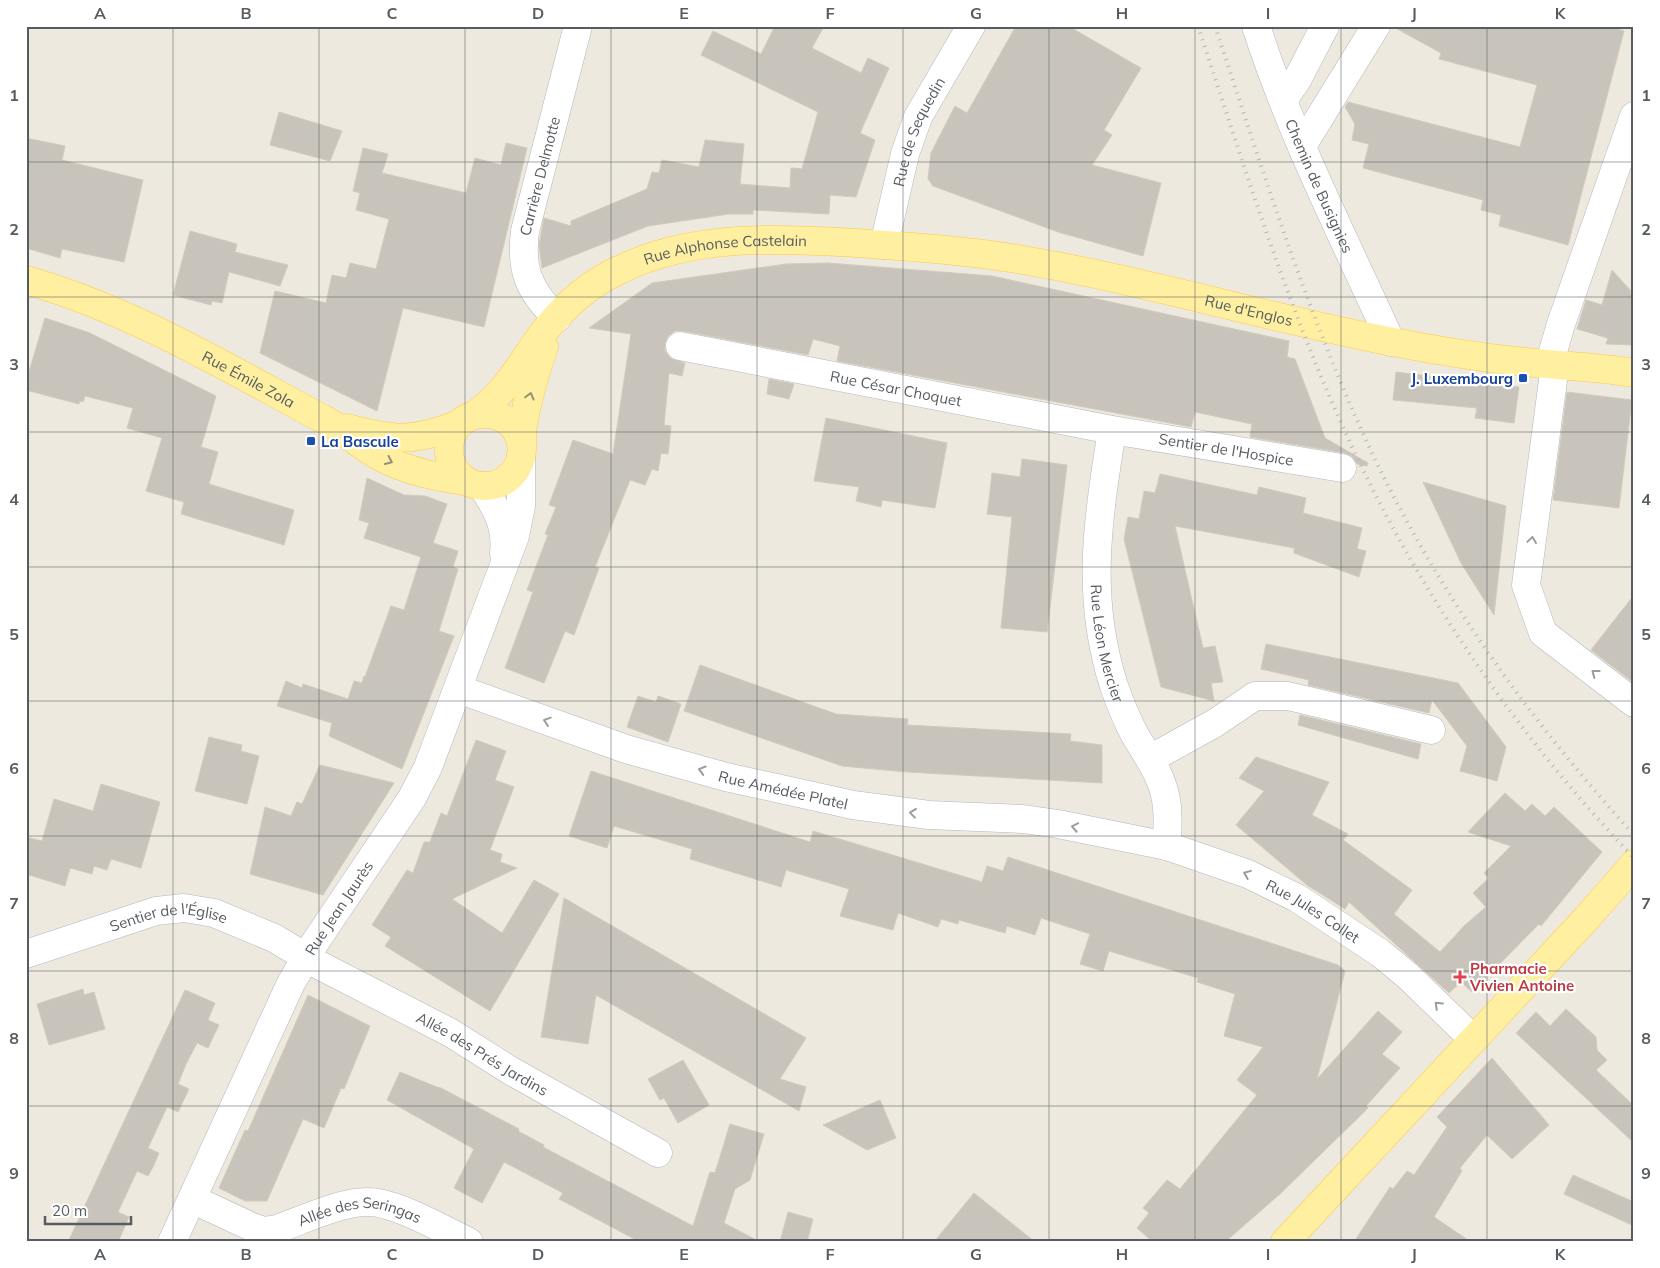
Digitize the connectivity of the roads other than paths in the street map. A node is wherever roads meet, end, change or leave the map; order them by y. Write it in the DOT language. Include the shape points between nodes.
graph roads {
  1 [pos="578,26"];
  2 [pos="971,26"];
  3 [pos="1256,26"];
  4 [pos="1325,26"];
  5 [pos="1376,26"];
  6 [pos="1283,100"];
  7 [pos="1634,116"];
  8 [pos="1302,146"];
  9 [pos="884,245"];
  10 [pos="26,280"];
  11 [pos="557,318"];
  12 [pos="1391,342"];
  13 [pos="680,346"];
  14 [pos="1552,365"];
  15 [pos="1628,371"];
  16 [pos="468,419"];
  17 [pos="334,424"];
  18 [pos="1112,430"];
  19 [pos="521,450"];
  20 [pos="1342,468"];
  21 [pos="474,483"];
  22 [pos="501,574"];
  23 [pos="458,689"];
  24 [pos="1634,703"];
  25 [pos="1431,730"];
  26 [pos="1150,759"];
  27 [pos="1122,837"];
  28 [pos="1167,846"];
  29 [pos="1634,864"];
  30 [pos="26,954"];
  31 [pos="305,957"];
  32 [pos="1473,1038"];
  33 [pos="658,1152"];
  34 [pos="192,1199"];
  35 [pos="172,1242"];
  36 [pos="469,1242"];
  37 [pos="1285,1242"];
  1 -- 11 [label="street, Carrière Delmotte" via="523,246 527,277 533,291"];
  2 -- 9 [label="street, Rue de Sequedin" via="918,117 905,154"];
  3 -- 6 [label="street, Chemin de Busignies"];
  4 -- 6 [label="street"];
  5 -- 8 [label="street"];
  6 -- 8 [label="street, Chemin de Busignies"];
  7 -- 14 [label="street" via="1561,324"];
  8 -- 12 [label="street, Chemin de Busignies"];
  9 -- 11 [label="main road, Rue Alphonse Castelain" via="770,240 704,244 662,253 605,277 578,296"];
  9 -- 12 [label="main road, Rue d'Englos" via="1026,260"];
  10 -- 17 [label="main road, Rue Émile Zola" via="128,318"];
  11 -- 16 [label="main road, Rue Alphonse Castelain" via="503,391"];
  19 -- 11 [label="main road, one-way" via="523,424 539,363"];
  12 -- 14 [label="main road, Rue d'Englos"];
  13 -- 18 [label="street, Rue César Choquet"];
  14 -- 15 [label="main road, Rue d'Englos"];
  24 -- 14 [label="street, one-way" via="1543,633 1526,585"];
  16 -- 17 [label="main road" via="434,434 405,439"];
  16 -- 19 [label="main road" via="493,414 503,417 515,428"];
  16 -- 21 [label="main road" via="451,436 449,457 455,471"];
  17 -- 21 [label="main road, Rue Émile Zola, one-way" via="387,460 419,472"];
  18 -- 20 [label="street, Sentier de l'Hospice"];
  18 -- 26 [label="street, Rue Léon Mercier" via="1098,520 1096,599 1122,709"];
  19 -- 21 [label="main road" via="517,467 510,477 500,483"];
  19 -- 22 [label="street, Rue Jean Jaurès" via="521,506 515,536"];
  21 -- 22 [label="street, Rue Jean Jaurès" via="494,504 502,522 505,540"];
  22 -- 23 [label="street, Rue Jean Jaurès"];
  27 -- 23 [label="street, Rue Amédée Platel, one-way" via="1023,819 929,815 853,804 726,777 626,749"];
  23 -- 31 [label="street, Rue Jean Jaurès" via="422,782"];
  25 -- 26 [label="street" via="1288,696 1255,696 1215,723"];
  26 -- 28 [label="street, Rue Léon Mercier" via="1167,800"];
  27 -- 28 [label="street, Rue Jules Collet"];
  32 -- 28 [label="street, Rue Jules Collet, one-way" via="1380,953 1297,898 1248,874"];
  29 -- 32 [label="main road"];
  30 -- 31 [label="street, Sentier de l'Église" via="140,915 184,908 214,913 246,924"];
  31 -- 33 [label="street, Allée des Prés Jardins" via="451,1033 519,1075"];
  31 -- 34 [label="street, Rue Jean Jaurès"];
  32 -- 37 [label="main road"];
  34 -- 35 [label="street, Rue Jean Jaurès"];
  34 -- 36 [label="street, Allée des Seringas" via="264,1231 353,1203 370,1202 387,1205"];
}
